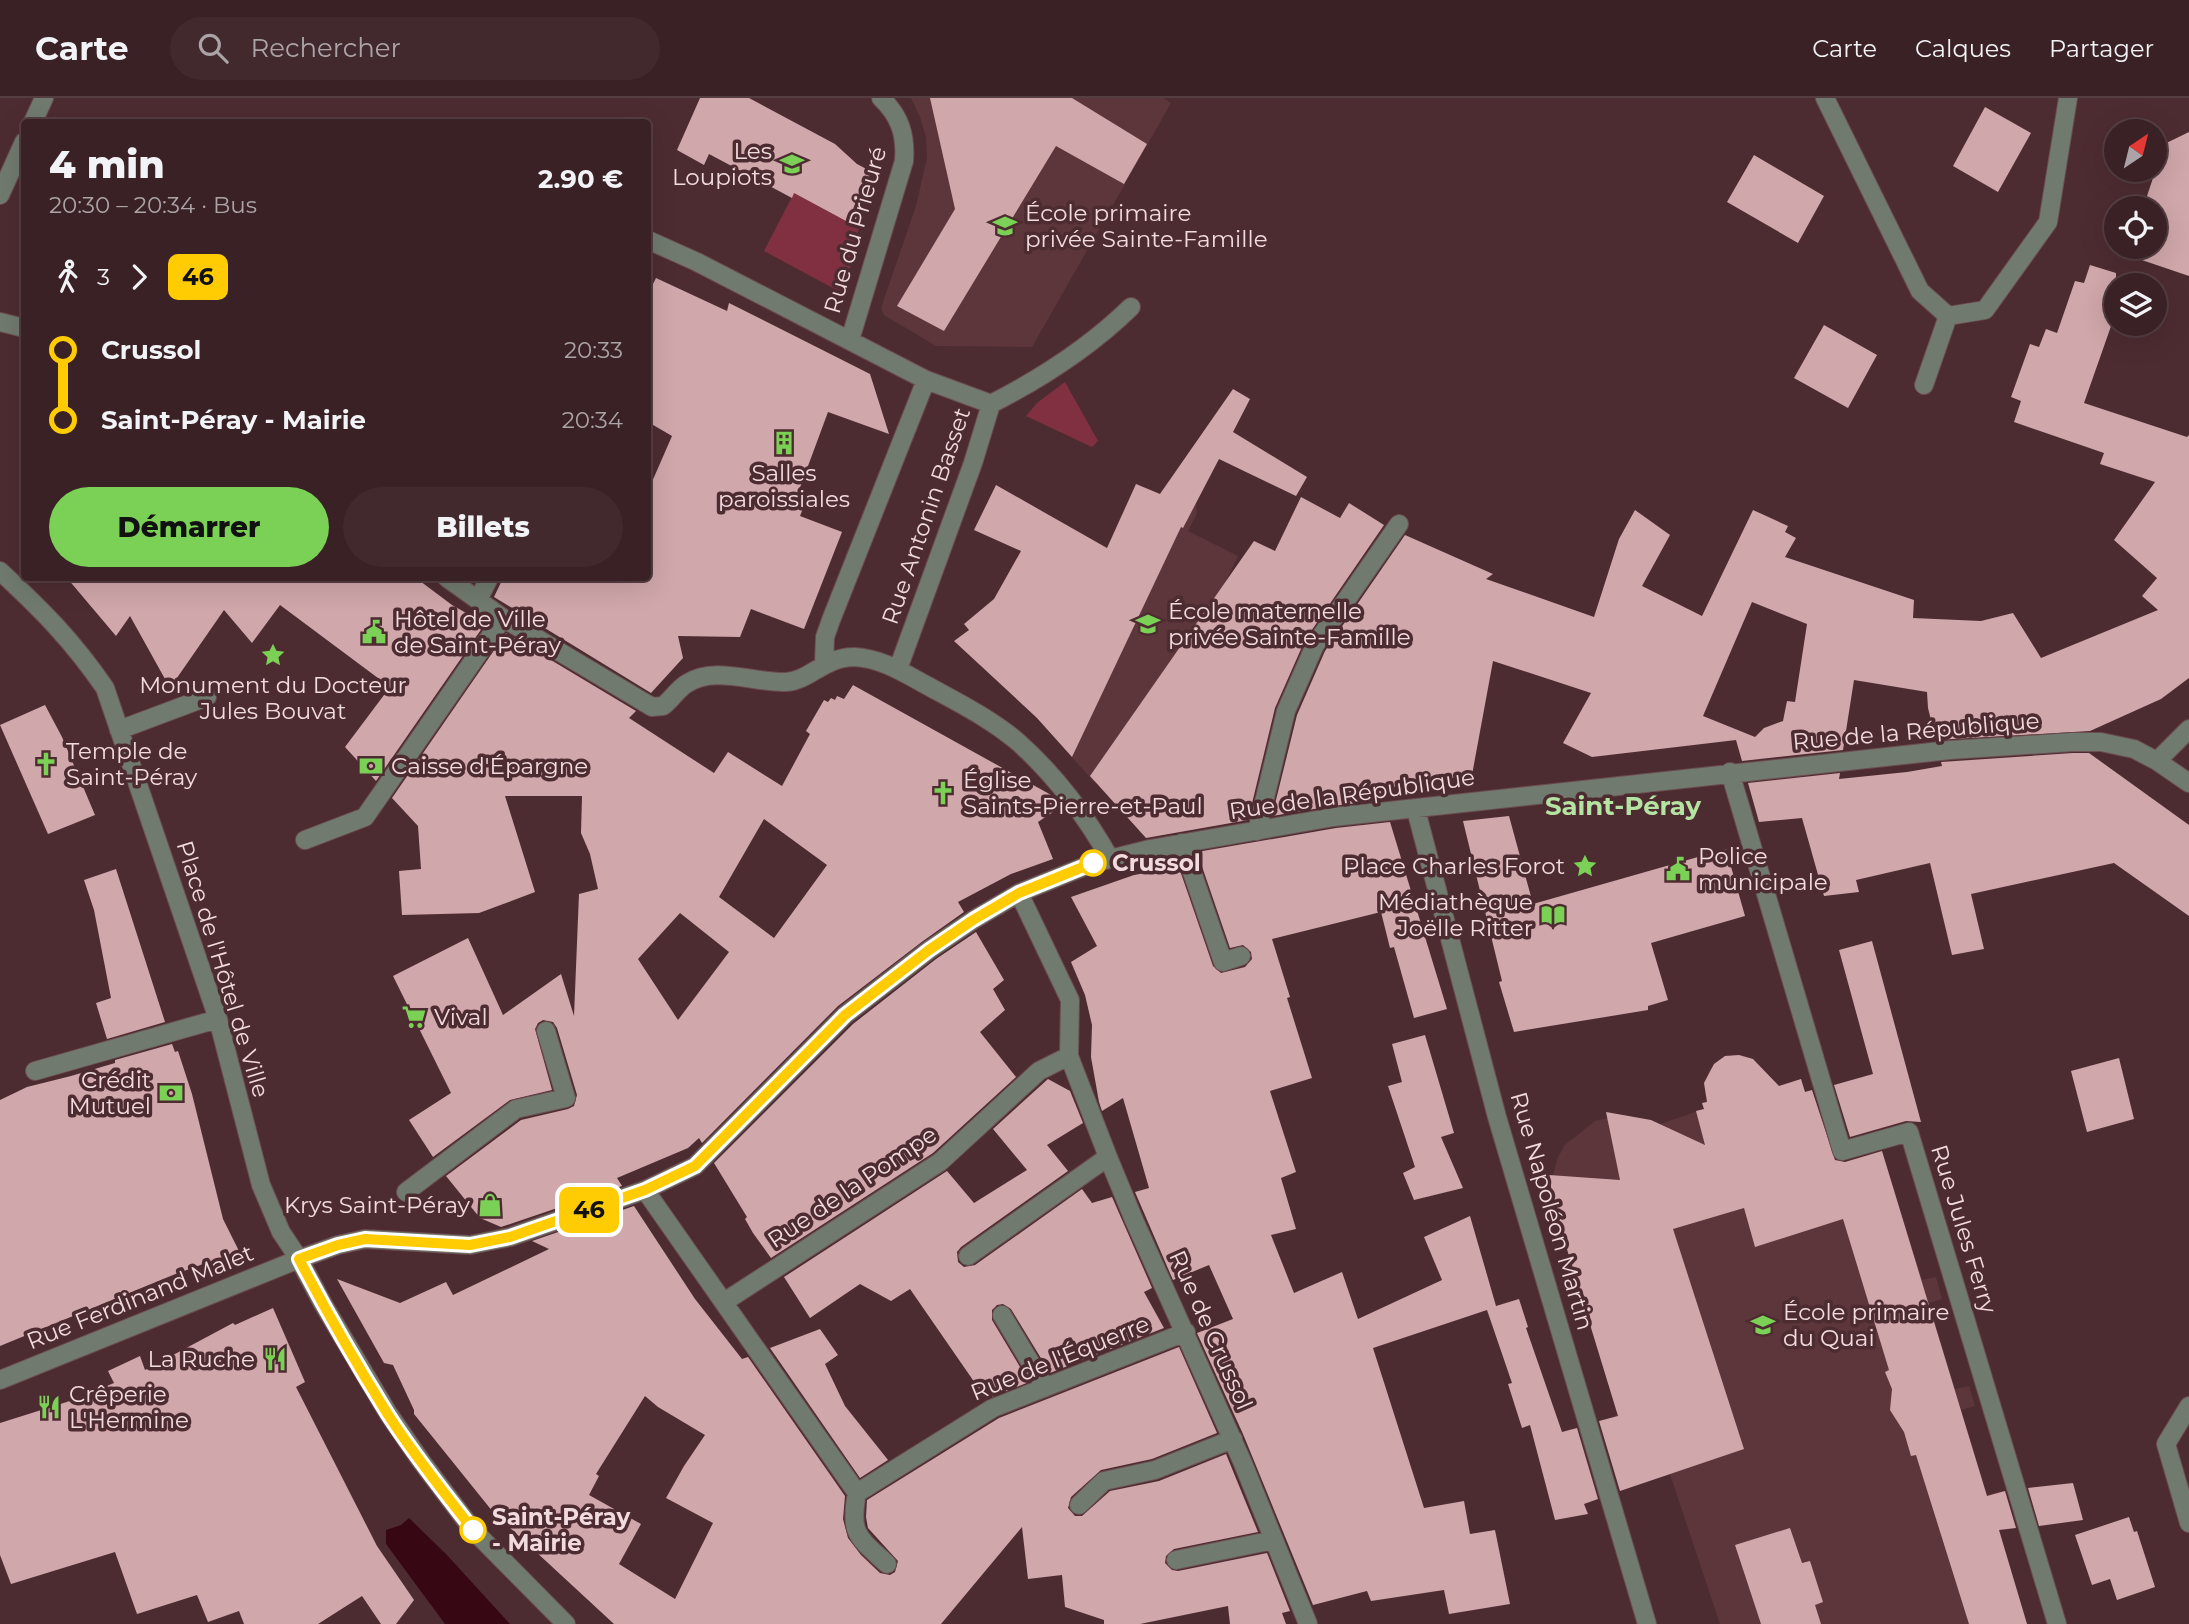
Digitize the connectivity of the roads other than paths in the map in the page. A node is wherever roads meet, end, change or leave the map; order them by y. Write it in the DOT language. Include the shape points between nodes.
graph roads {
  1 [pos="44,98"];
  2 [pos="881,98"];
  3 [pos="1825,98"];
  4 [pos="2068,98"];
  5 [pos="34,119"];
  6 [pos="21,149"];
  7 [pos="0,195"];
  8 [pos="651,241"];
  9 [pos="1131,307"];
  10 [pos="1948,316"];
  11 [pos="0,322"];
  12 [pos="21,327"];
  13 [pos="850,340"];
  14 [pos="926,380"];
  15 [pos="1924,386"];
  16 [pos="991,404"];
  17 [pos="1399,524"];
  18 [pos="0,571"];
  19 [pos="451,581"];
  20 [pos="488,581"];
  21 [pos="478,600"];
  22 [pos="503,618"];
  23 [pos="824,664"];
  24 [pos="898,669"];
  25 [pos="207,697"];
  26 [pos="2189,729"];
  27 [pos="119,730"];
  28 [pos="2157,761"];
  29 [pos="1730,772"];
  30 [pos="2189,783"];
  31 [pos="1416,810"];
  32 [pos="1257,831"];
  33 [pos="305,840"];
  34 [pos="1182,843"];
  35 [pos="1110,859"];
  36 [pos="1019,893"];
  37 [pos="1241,956"];
  38 [pos="218,1019"];
  39 [pos="546,1031"];
  40 [pos="1069,1056"];
  41 [pos="35,1071"];
  42 [pos="1108,1157"];
  43 [pos="645,1190"];
  44 [pos="406,1192"];
  45 [pos="968,1256"];
  46 [pos="299,1259"];
  47 [pos="724,1302"];
  48 [pos="1002,1315"];
  49 [pos="1186,1332"];
  50 [pos="0,1380"];
  51 [pos="1045,1387"];
  52 [pos="2189,1405"];
  53 [pos="1233,1439"];
  54 [pos="857,1493"];
  55 [pos="1079,1505"];
  56 [pos="2189,1523"];
  57 [pos="1274,1541"];
  58 [pos="1176,1560"];
  59 [pos="887,1564"];
  60 [pos="556,1621"];
  61 [pos="1308,1624"];
  62 [pos="1647,1624"];
  63 [pos="2057,1624"];
  1 -- 5 [label="street"];
  2 -- 13 [label="street, Rue du Prieuré" via="904,132 904,160"];
  3 -- 10 [label="street" via="1920,291"];
  4 -- 10 [label="street" via="2048,222 1985,310"];
  6 -- 7 [label="street"];
  8 -- 13 [label="street, Rue Antonin Basset"];
  9 -- 16 [label="street" via="1038,380"];
  10 -- 15 [label="street"];
  11 -- 12 [label="street"];
  13 -- 14 [label="street, Rue Antonin Basset"];
  14 -- 16 [label="street, Rue Antonin Basset"];
  14 -- 23 [label="street, Rue Antonin Basset" via="831,620"];
  16 -- 24 [label="street, Rue Antonin Basset"];
  17 -- 32 [label="street" via="1315,645 1286,710"];
  18 -- 27 [label="street, Place de l'Hôtel de Ville" via="78,648 105,688"];
  19 -- 21 [label="street"];
  20 -- 21 [label="street"];
  21 -- 22 [label="street"];
  22 -- 23 [label="street" via="657,708 701,676 788,682"];
  22 -- 33 [label="street" via="365,817"];
  23 -- 24 [label="street" via="852,657"];
  24 -- 35 [label="street" via="978,713 1018,743 1053,779"];
  25 -- 27 [label="street"];
  26 -- 28 [label="street"];
  27 -- 38 [label="street, Place de l'Hôtel de Ville"];
  28 -- 29 [label="street, Rue de la République" via="2134,749 2073,742"];
  28 -- 30 [label="street, Rue de la République"];
  29 -- 31 [label="street, Rue de la République"];
  29 -- 63 [label="street, Rue Jules Ferry" via="1842,1152 1909,1132"];
  31 -- 32 [label="street, Rue de la République" via="1335,817"];
  31 -- 62 [label="street, Rue Napoléon Martin" via="1497,1117"];
  32 -- 34 [label="street, Rue de la République"];
  34 -- 35 [label="street, Rue de la République"];
  34 -- 37 [label="street" via="1223,962"];
  35 -- 36 [label="street, Rue de la République"];
  36 -- 40 [label="street" via="1070,1000"];
  36 -- 43 [label="street, Rue de la République" via="929,950 845,1015 695,1166"];
  38 -- 41 [label="street"];
  38 -- 46 [label="street, Place de l'Hôtel de Ville" via="261,1185 281,1232"];
  39 -- 44 [label="street" via="566,1098 516,1109"];
  40 -- 42 [label="street, Rue de Crussol"];
  40 -- 47 [label="street, Rue de la Pompe" via="1039,1071 940,1162"];
  42 -- 45 [label="street"];
  42 -- 49 [label="street, Rue de Crussol"];
  43 -- 46 [label="street, Rue de la République" via="510,1237 470,1245 365,1239"];
  43 -- 47 [label="street"];
  46 -- 50 [label="street, Rue Ferdinand Malet"];
  46 -- 60 [label="street, Place de l'Hôtel de Ville" via="421,1461 473,1530"];
  47 -- 54 [label="street"];
  48 -- 51 [label="street"];
  49 -- 51 [label="street, Rue de l'Équerre"];
  49 -- 53 [label="street, Rue de Crussol"];
  51 -- 54 [label="street, Rue de l'Équerre" via="993,1408"];
  52 -- 56 [label="street" via="2166,1444"];
  53 -- 55 [label="street" via="1155,1470 1104,1481"];
  53 -- 57 [label="street, Rue de Crussol"];
  54 -- 59 [label="street" via="852,1518 861,1540"];
  57 -- 58 [label="street"];
  57 -- 61 [label="street, Rue de Crussol"];
}
